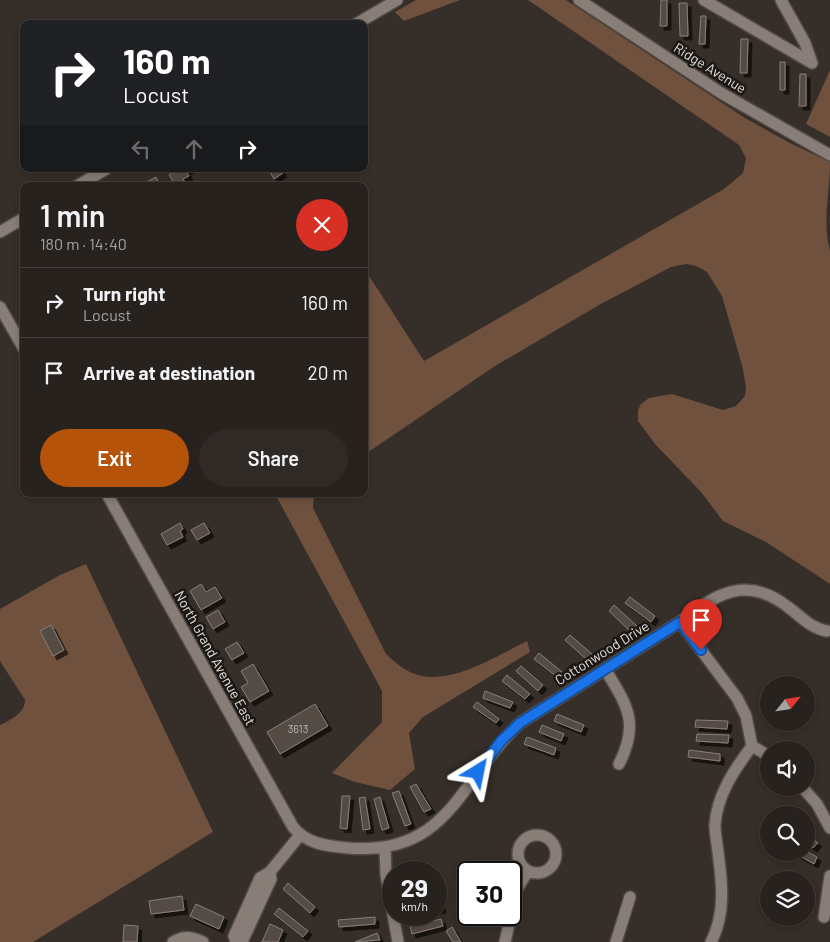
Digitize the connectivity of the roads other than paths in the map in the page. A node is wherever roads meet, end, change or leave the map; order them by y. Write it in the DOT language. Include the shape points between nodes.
graph roads {
  1 [pos="397,0"];
  2 [pos="578,0"];
  3 [pos="704,0"];
  4 [pos="781,0"];
  5 [pos="363,20"];
  6 [pos="830,155"];
  7 [pos="101,172"];
  8 [pos="84,182"];
  9 [pos="20,220"];
  10 [pos="0,232"];
  11 [pos="0,307"];
  12 [pos="20,342"];
  13 [pos="109,497"];
  14 [pos="680,622"];
  15 [pos="827,631"];
  16 [pos="605,669"];
  17 [pos="752,746"];
  18 [pos="760,751"];
  19 [pos="619,764"];
  20 [pos="810,796"];
  21 [pos="830,828"];
  22 [pos="300,836"];
  23 [pos="385,848"];
  24 [pos="528,871"];
  25 [pos="830,876"];
  26 [pos="522,881"];
  27 [pos="630,898"];
  28 [pos="824,917"];
  29 [pos="245,924"];
  30 [pos="509,926"];
  31 [pos="174,942"];
  32 [pos="203,942"];
  33 [pos="236,942"];
  34 [pos="242,942"];
  35 [pos="398,942"];
  36 [pos="505,942"];
  37 [pos="616,942"];
  38 [pos="711,942"];
  1 -- 5 [label="street"];
  2 -- 6 [label="street, Ridge Avenue" via="721,93"];
  3 -- 4 [label="street" via="812,63 805,43"];
  7 -- 8 [label="street"];
  9 -- 10 [label="street"];
  11 -- 12 [label="street"];
  13 -- 22 [label="street, North Grand Avenue East"];
  14 -- 15 [label="street, Cottonwood Drive" via="704,602 728,591 745,588 772,597 788,606 807,624"];
  14 -- 16 [label="street, Cottonwood Drive"];
  14 -- 17 [label="street" via="737,698 746,716"];
  16 -- 19 [label="street" via="626,704 630,718 626,750"];
  16 -- 23 [label="street, Cottonwood Drive" via="520,723 501,741 438,824 417,837"];
  17 -- 18 [label="street"];
  17 -- 38 [label="street" via="733,772 722,795 715,825 722,902 721,918"];
  20 -- 21 [label="street"];
  22 -- 23 [label="street, Cottonwood Drive" via="330,846"];
  22 -- 29 [label="street" via="270,872 271,879"];
  23 -- 35 [label="street" via="386,875"];
  24 -- 26 [label="street"];
  25 -- 28 [label="street"];
  27 -- 37 [label="street"];
  29 -- 33 [label="street" via="234,936"];
  29 -- 34 [label="street"];
  30 -- 36 [label="street"];
  31 -- 32 [label="street" via="189,936"];
}
